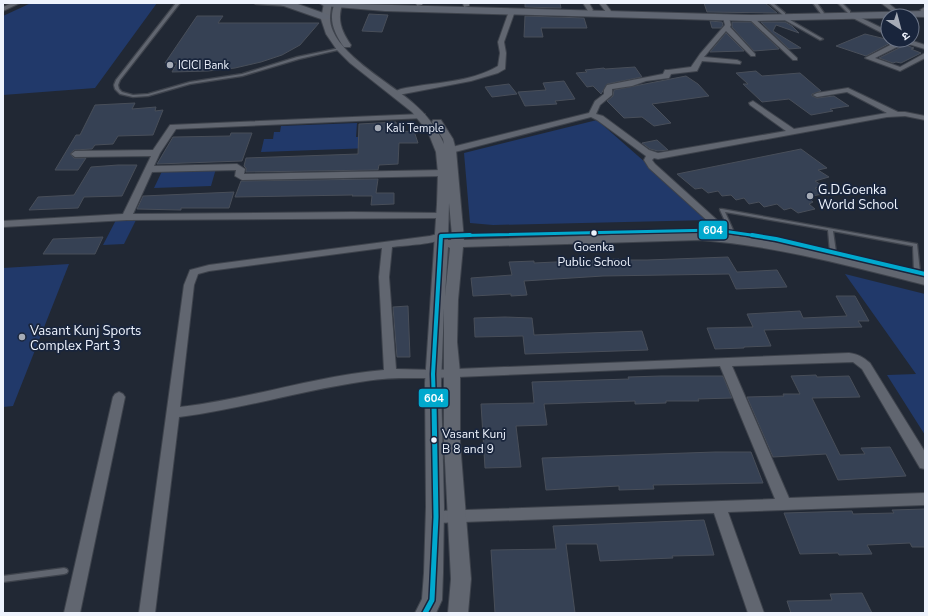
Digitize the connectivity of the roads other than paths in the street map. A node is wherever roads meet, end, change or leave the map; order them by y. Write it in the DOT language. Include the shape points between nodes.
graph roads {
  1 [pos="17,3"];
  2 [pos="178,3"];
  3 [pos="256,3"];
  4 [pos="324,3"];
  5 [pos="333,3"];
  6 [pos="374,3"];
  7 [pos="382,3"];
  8 [pos="771,3"];
  9 [pos="815,3"];
  10 [pos="840,3"];
  11 [pos="289,4"];
  12 [pos="419,4"];
  13 [pos="466,5"];
  14 [pos="588,7"];
  15 [pos="605,7"];
  16 [pos="4,9"];
  17 [pos="924,9"];
  18 [pos="512,11"];
  19 [pos="880,12"];
  20 [pos="822,13"];
  21 [pos="850,14"];
  22 [pos="784,16"];
  23 [pos="325,17"];
  24 [pos="751,18"];
  25 [pos="726,22"];
  26 [pos="880,30"];
  27 [pos="821,39"];
  28 [pos="888,48"];
  29 [pos="340,49"];
  30 [pos="753,55"];
  31 [pos="925,55"];
  32 [pos="700,59"];
  33 [pos="795,59"];
  34 [pos="737,62"];
  35 [pos="400,92"];
  36 [pos="816,94"];
  37 [pos="754,103"];
  38 [pos="896,114"];
  39 [pos="592,115"];
  40 [pos="422,116"];
  41 [pos="925,118"];
  42 [pos="794,132"];
  43 [pos="451,150"];
  44 [pos="156,153"];
  45 [pos="76,154"];
  46 [pos="651,155"];
  47 [pos="149,169"];
  48 [pos="443,173"];
  49 [pos="443,216"];
  50 [pos="127,217"];
  51 [pos="3,224"];
  52 [pos="830,229"];
  53 [pos="728,231"];
  54 [pos="458,239"];
  55 [pos="441,240"];
  56 [pos="387,245"];
  57 [pos="833,252"];
  58 [pos="922,276"];
  59 [pos="724,362"];
  60 [pos="390,373"];
  61 [pos="452,373"];
  62 [pos="433,374"];
  63 [pos="119,397"];
  64 [pos="172,413"];
  65 [pos="925,464"];
  66 [pos="925,499"];
  67 [pos="784,504"];
  68 [pos="719,507"];
  69 [pos="457,516"];
  70 [pos="436,517"];
  71 [pos="64,571"];
  72 [pos="3,578"];
  73 [pos="72,613"];
  74 [pos="147,613"];
  75 [pos="425,613"];
  76 [pos="458,613"];
  77 [pos="756,613"];
  1 -- 16 [label="street"];
  2 -- 29 [label="lane" via="118,80 116,85 121,93 133,96 155,94 190,83 242,75 298,58"];
  3 -- 11 [label="lane"];
  4 -- 5 [label="main road"];
  5 -- 18 [label="main road" via="385,8"];
  5 -- 23 [label="street"];
  5 -- 35 [label="street" via="336,23 348,47"];
  6 -- 7 [label="main road"];
  7 -- 12 [label="main road"];
  8 -- 22 [label="lane"];
  9 -- 20 [label="lane"];
  10 -- 21 [label="lane"];
  11 -- 23 [label="main road"];
  12 -- 13 [label="main road"];
  13 -- 14 [label="main road"];
  14 -- 15 [label="main road"];
  15 -- 22 [label="main road"];
  17 -- 21 [label="main road"];
  18 -- 25 [label="main road"];
  18 -- 35 [label="street" via="501,42 503,53 502,67 499,70"];
  19 -- 21 [label="main road"];
  20 -- 21 [label="main road"];
  20 -- 22 [label="main road"];
  21 -- 22 [label="main road"];
  21 -- 26 [label="street"];
  22 -- 24 [label="main road"];
  22 -- 27 [label="lane"];
  23 -- 29 [label="street" via="328,30"];
  24 -- 25 [label="main road"];
  24 -- 33 [label="street"];
  25 -- 30 [label="street"];
  25 -- 32 [label="street"];
  28 -- 31 [label="street" via="869,58 900,69"];
  29 -- 35 [label="street" via="358,66"];
  32 -- 34 [label="street"];
  32 -- 39 [label="street" via="694,69 668,72 666,76 610,87 608,95 597,103"];
  35 -- 40 [label="street"];
  35 -- 43 [label="street" via="437,121 448,139"];
  36 -- 38 [label="street" via="848,90"];
  37 -- 42 [label="street"];
  38 -- 41 [label="street"];
  38 -- 42 [label="street"];
  39 -- 43 [label="street"];
  39 -- 46 [label="street" via="600,118"];
  40 -- 44 [label="street" via="178,126 171,129"];
  40 -- 48 [label="street" via="437,140"];
  42 -- 46 [label="street" via="662,156"];
  43 -- 54 [label="street"];
  44 -- 45 [label="street"];
  44 -- 47 [label="street"];
  46 -- 53 [label="street" via="648,160 652,166"];
  47 -- 48 [label="street" via="237,168 241,169 239,176 242,177"];
  47 -- 50 [label="street"];
  48 -- 49 [label="street"];
  49 -- 50 [label="street"];
  49 -- 55 [label="street"];
  50 -- 51 [label="street"];
  52 -- 53 [label="lane" via="722,210"];
  52 -- 57 [label="lane"];
  52 -- 58 [label="lane" via="915,245"];
  53 -- 54 [label="street" via="695,229"];
  53 -- 57 [label="street"];
  54 -- 55 [label="street"];
  54 -- 58 [label="street" via="700,236 731,238 797,249"];
  54 -- 61 [label="street" via="451,300"];
  55 -- 56 [label="street"];
  55 -- 62 [label="street"];
  56 -- 60 [label="street" via="384,277"];
  56 -- 64 [label="street" via="194,272 189,285"];
  57 -- 58 [label="street"];
  59 -- 61 [label="street"];
  59 -- 65 [label="street" via="856,358 866,366"];
  59 -- 67 [label="street"];
  60 -- 62 [label="street"];
  60 -- 64 [label="street" via="213,408"];
  61 -- 62 [label="street"];
  61 -- 69 [label="street" via="452,442"];
  62 -- 70 [label="street"];
  63 -- 73 [label="street"];
  64 -- 74 [label="street"];
  66 -- 67 [label="street"];
  67 -- 68 [label="street"];
  68 -- 69 [label="street"];
  68 -- 77 [label="street"];
  69 -- 70 [label="street"];
  69 -- 76 [label="street" via="461,579"];
  70 -- 75 [label="street" via="432,600"];
  71 -- 72 [label="lane"];
}
